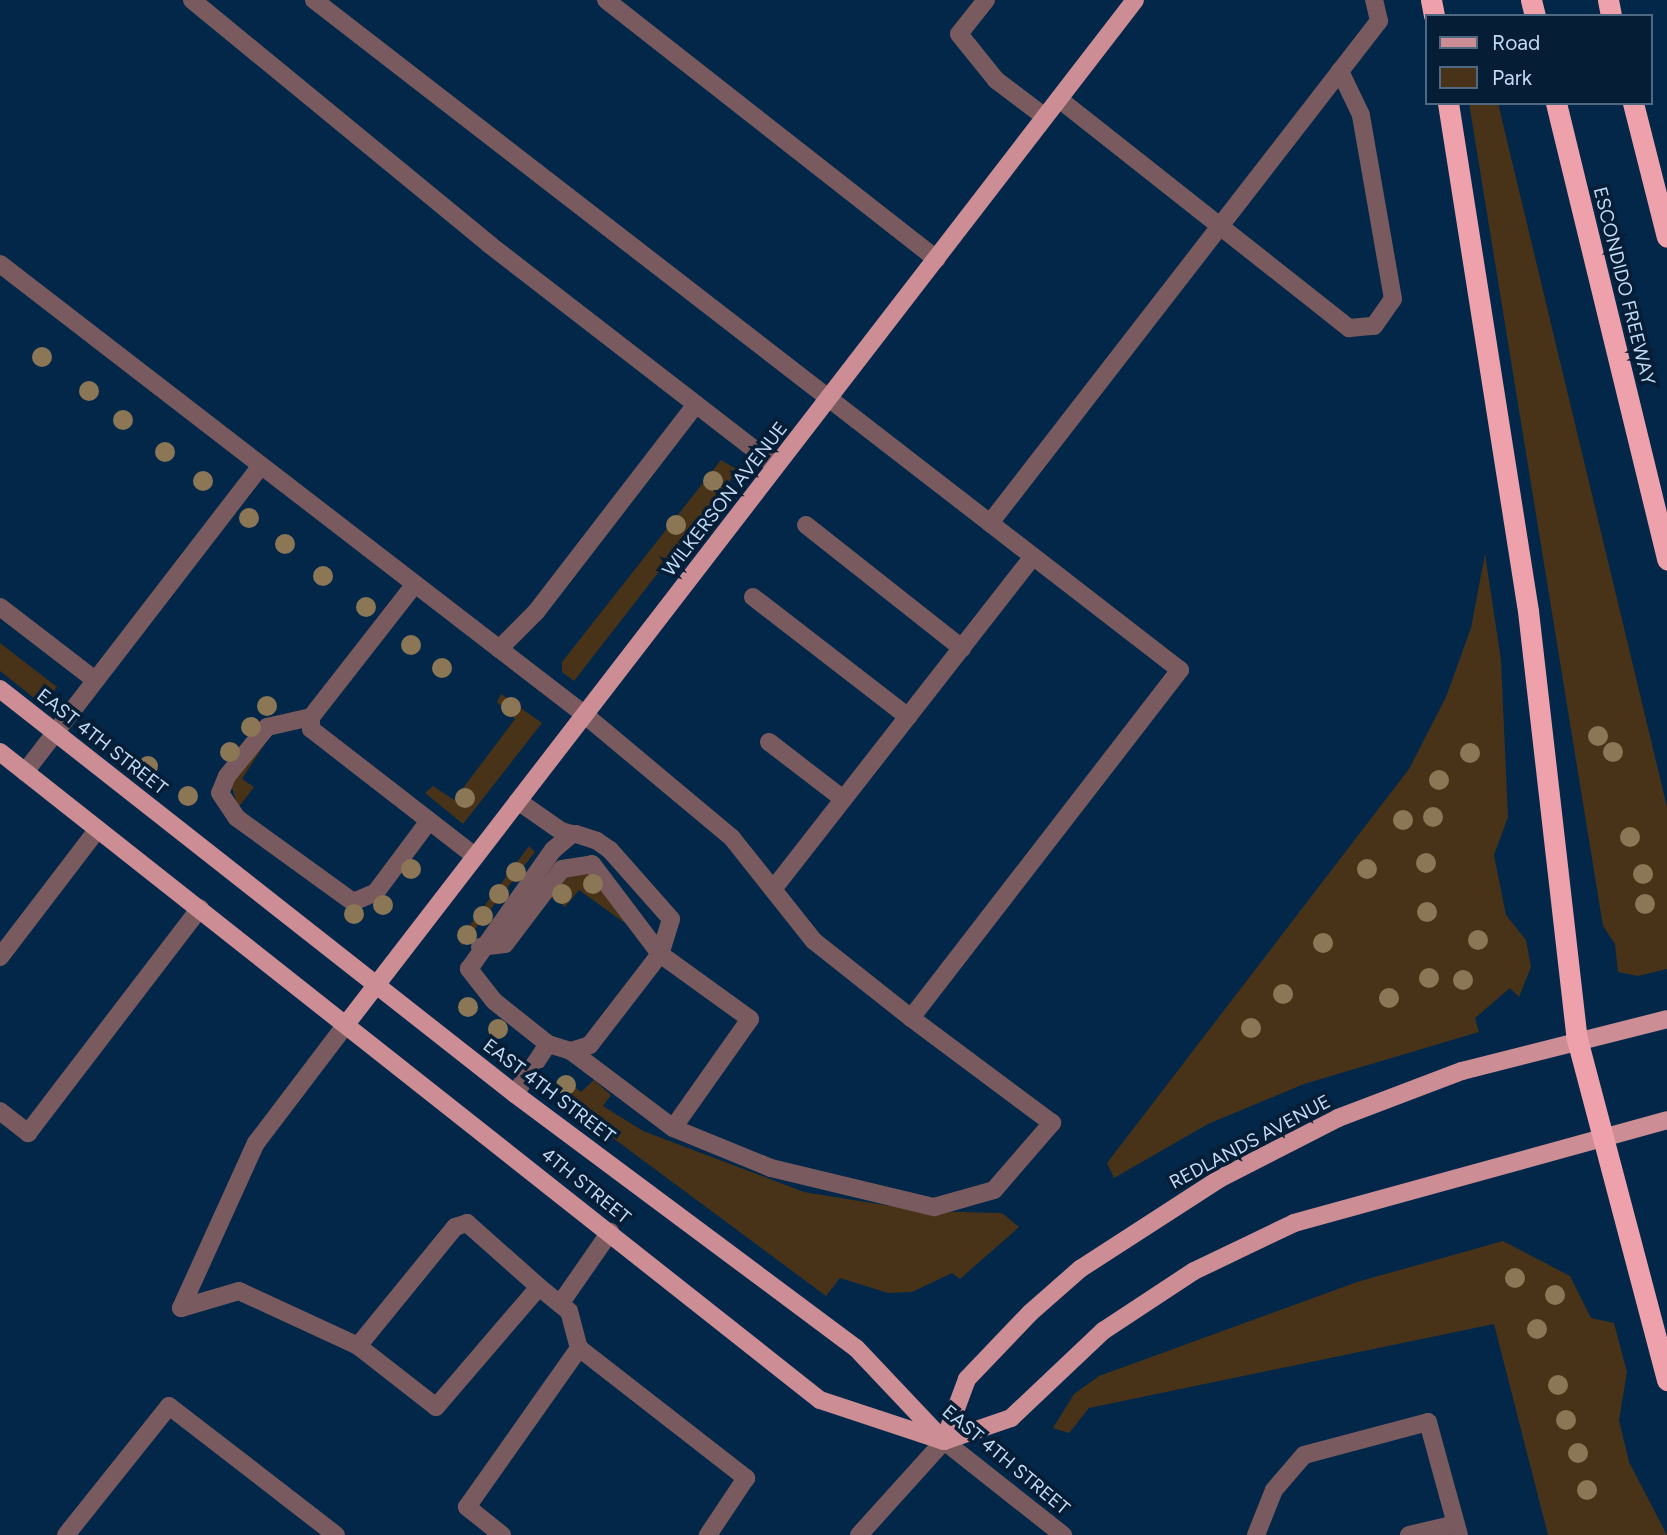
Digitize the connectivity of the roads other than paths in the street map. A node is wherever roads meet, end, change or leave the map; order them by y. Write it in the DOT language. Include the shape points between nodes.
graph roads {
  1 [pos="192,0"];
  2 [pos="314,0"];
  3 [pos="606,0"];
  4 [pos="986,0"];
  5 [pos="1135,0"];
  6 [pos="1374,0"];
  7 [pos="1340,71"];
  8 [pos="1059,99"];
  9 [pos="1448,105"];
  10 [pos="1556,105"];
  11 [pos="1634,105"];
  12 [pos="1045,117"];
  13 [pos="1219,226"];
  14 [pos="1667,237"];
  15 [pos="936,259"];
  16 [pos="0,264"];
  17 [pos="829,398"];
  18 [pos="696,404"];
  19 [pos="261,466"];
  20 [pos="776,466"];
  21 [pos="990,523"];
  22 [pos="806,525"];
  23 [pos="1033,558"];
  24 [pos="1667,560"];
  25 [pos="415,584"];
  26 [pos="753,597"];
  27 [pos="0,607"];
  28 [pos="962,648"];
  29 [pos="499,649"];
  30 [pos="95,680"];
  31 [pos="0,689"];
  32 [pos="585,715"];
  33 [pos="311,717"];
  34 [pos="908,717"];
  35 [pos="55,732"];
  36 [pos="769,742"];
  37 [pos="0,752"];
  38 [pos="25,772"];
  39 [pos="843,799"];
  40 [pos="518,801"];
  41 [pos="429,821"];
  42 [pos="98,829"];
  43 [pos="572,834"];
  44 [pos="475,856"];
  45 [pos="774,888"];
  46 [pos="200,908"];
  47 [pos="480,947"];
  48 [pos="660,954"];
  49 [pos="0,957"];
  50 [pos="378,984"];
  51 [pos="911,1018"];
  52 [pos="1667,1019"];
  53 [pos="347,1023"];
  54 [pos="1577,1039"];
  55 [pos="548,1044"];
  56 [pos="571,1051"];
  57 [pos="515,1094"];
  58 [pos="0,1111"];
  59 [pos="1667,1120"];
  60 [pos="673,1128"];
  61 [pos="1604,1134"];
  62 [pos="610,1233"];
  63 [pos="539,1287"];
  64 [pos="560,1304"];
  65 [pos="358,1346"];
  66 [pos="579,1348"];
  67 [pos="1667,1380"];
  68 [pos="944,1441"];
  69 [pos="1457,1530"];
  70 [pos="66,1535"];
  71 [pos="336,1535"];
  72 [pos="502,1535"];
  73 [pos="708,1535"];
  74 [pos="859,1535"];
  75 [pos="1063,1535"];
  76 [pos="1255,1535"];
  77 [pos="1409,1535"];
  1 -- 18 [label="street" via="490,245"];
  2 -- 17 [label="street"];
  3 -- 15 [label="street"];
  4 -- 12 [label="street" via="960,34 996,79"];
  5 -- 8 [label="main road, WILKERSON AVENUE"];
  6 -- 7 [label="street" via="1379,21"];
  7 -- 13 [label="street"];
  7 -- 13 [label="street" via="1362,115 1393,299 1374,326 1349,328"];
  8 -- 12 [label="main road, WILKERSON AVENUE"];
  8 -- 13 [label="street"];
  9 -- 54 [label="highway" via="1522,573"];
  10 -- 24 [label="highway, ESCONDIDO FREEWAY"];
  11 -- 14 [label="highway"];
  12 -- 15 [label="main road, WILKERSON AVENUE"];
  13 -- 21 [label="street"];
  15 -- 17 [label="main road, WILKERSON AVENUE"];
  16 -- 19 [label="street"];
  17 -- 20 [label="main road, WILKERSON AVENUE"];
  17 -- 21 [label="street"];
  18 -- 20 [label="street"];
  18 -- 29 [label="street" via="536,612"];
  19 -- 25 [label="street"];
  19 -- 30 [label="street"];
  20 -- 32 [label="main road, WILKERSON AVENUE"];
  21 -- 23 [label="street"];
  22 -- 28 [label="street"];
  23 -- 28 [label="street"];
  23 -- 51 [label="street" via="1180,670"];
  25 -- 29 [label="street"];
  25 -- 33 [label="street"];
  26 -- 34 [label="street"];
  27 -- 30 [label="street"];
  28 -- 34 [label="street"];
  29 -- 32 [label="street"];
  30 -- 35 [label="street"];
  31 -- 35 [label="main road, EAST 4TH STREET"];
  32 -- 40 [label="main road, WILKERSON AVENUE"];
  32 -- 45 [label="street" via="732,838"];
  33 -- 41 [label="street" via="311,729"];
  33 -- 41 [label="street" via="267,727 227,776 220,793 237,818 354,902 376,891"];
  34 -- 39 [label="street"];
  35 -- 38 [label="street"];
  35 -- 50 [label="main road, EAST 4TH STREET"];
  36 -- 39 [label="street"];
  37 -- 38 [label="main road"];
  38 -- 42 [label="main road"];
  39 -- 45 [label="street"];
  40 -- 43 [label="street"];
  40 -- 44 [label="main road, WILKERSON AVENUE"];
  41 -- 44 [label="street"];
  42 -- 46 [label="main road"];
  42 -- 49 [label="street"];
  43 -- 47 [label="street"];
  43 -- 48 [label="street" via="610,850 671,919"];
  44 -- 50 [label="main road, WILKERSON AVENUE"];
  45 -- 51 [label="street" via="814,941"];
  46 -- 53 [label="main road, 4TH STREET"];
  46 -- 58 [label="street" via="28,1133"];
  47 -- 48 [label="street" via="505,944 562,869 581,861 600,870"];
  47 -- 55 [label="street" via="469,969 479,986"];
  48 -- 56 [label="street" via="590,1045"];
  48 -- 60 [label="street" via="750,1019"];
  50 -- 53 [label="main road, WILKERSON AVENUE"];
  50 -- 57 [label="main road, EAST 4TH STREET"];
  51 -- 60 [label="street" via="1052,1122 994,1190 934,1208 771,1168"];
  52 -- 54 [label="main road, REDLANDS AVENUE"];
  53 -- 62 [label="main road, 4TH STREET"];
  53 -- 65 [label="street" via="256,1143 180,1308 239,1291"];
  54 -- 61 [label="highway"];
  54 -- 68 [label="main road, REDLANDS AVENUE" via="1462,1072 1338,1118 1148,1222 1080,1269 967,1379"];
  55 -- 56 [label="street"];
  55 -- 57 [label="street"];
  56 -- 60 [label="street"];
  57 -- 68 [label="main road, EAST 4TH STREET" via="856,1348"];
  59 -- 61 [label="main road, REDLANDS AVENUE"];
  61 -- 67 [label="highway"];
  61 -- 68 [label="main road, REDLANDS AVENUE" via="1294,1223 1194,1271 1102,1331 1011,1418"];
  62 -- 64 [label="street"];
  62 -- 68 [label="main road, 4TH STREET" via="821,1400"];
  63 -- 64 [label="street"];
  63 -- 65 [label="street" via="436,1407"];
  63 -- 65 [label="street" via="467,1223 455,1227"];
  64 -- 66 [label="street" via="569,1311"];
  66 -- 72 [label="street" via="467,1507"];
  66 -- 73 [label="street" via="746,1478"];
  68 -- 74 [label="street, REDLANDS AVENUE"];
  68 -- 75 [label="street, EAST 4TH STREET"];
  69 -- 76 [label="street" via="1428,1422 1304,1455 1274,1490"];
  69 -- 77 [label="street"];
  70 -- 71 [label="street" via="169,1406"];
}
